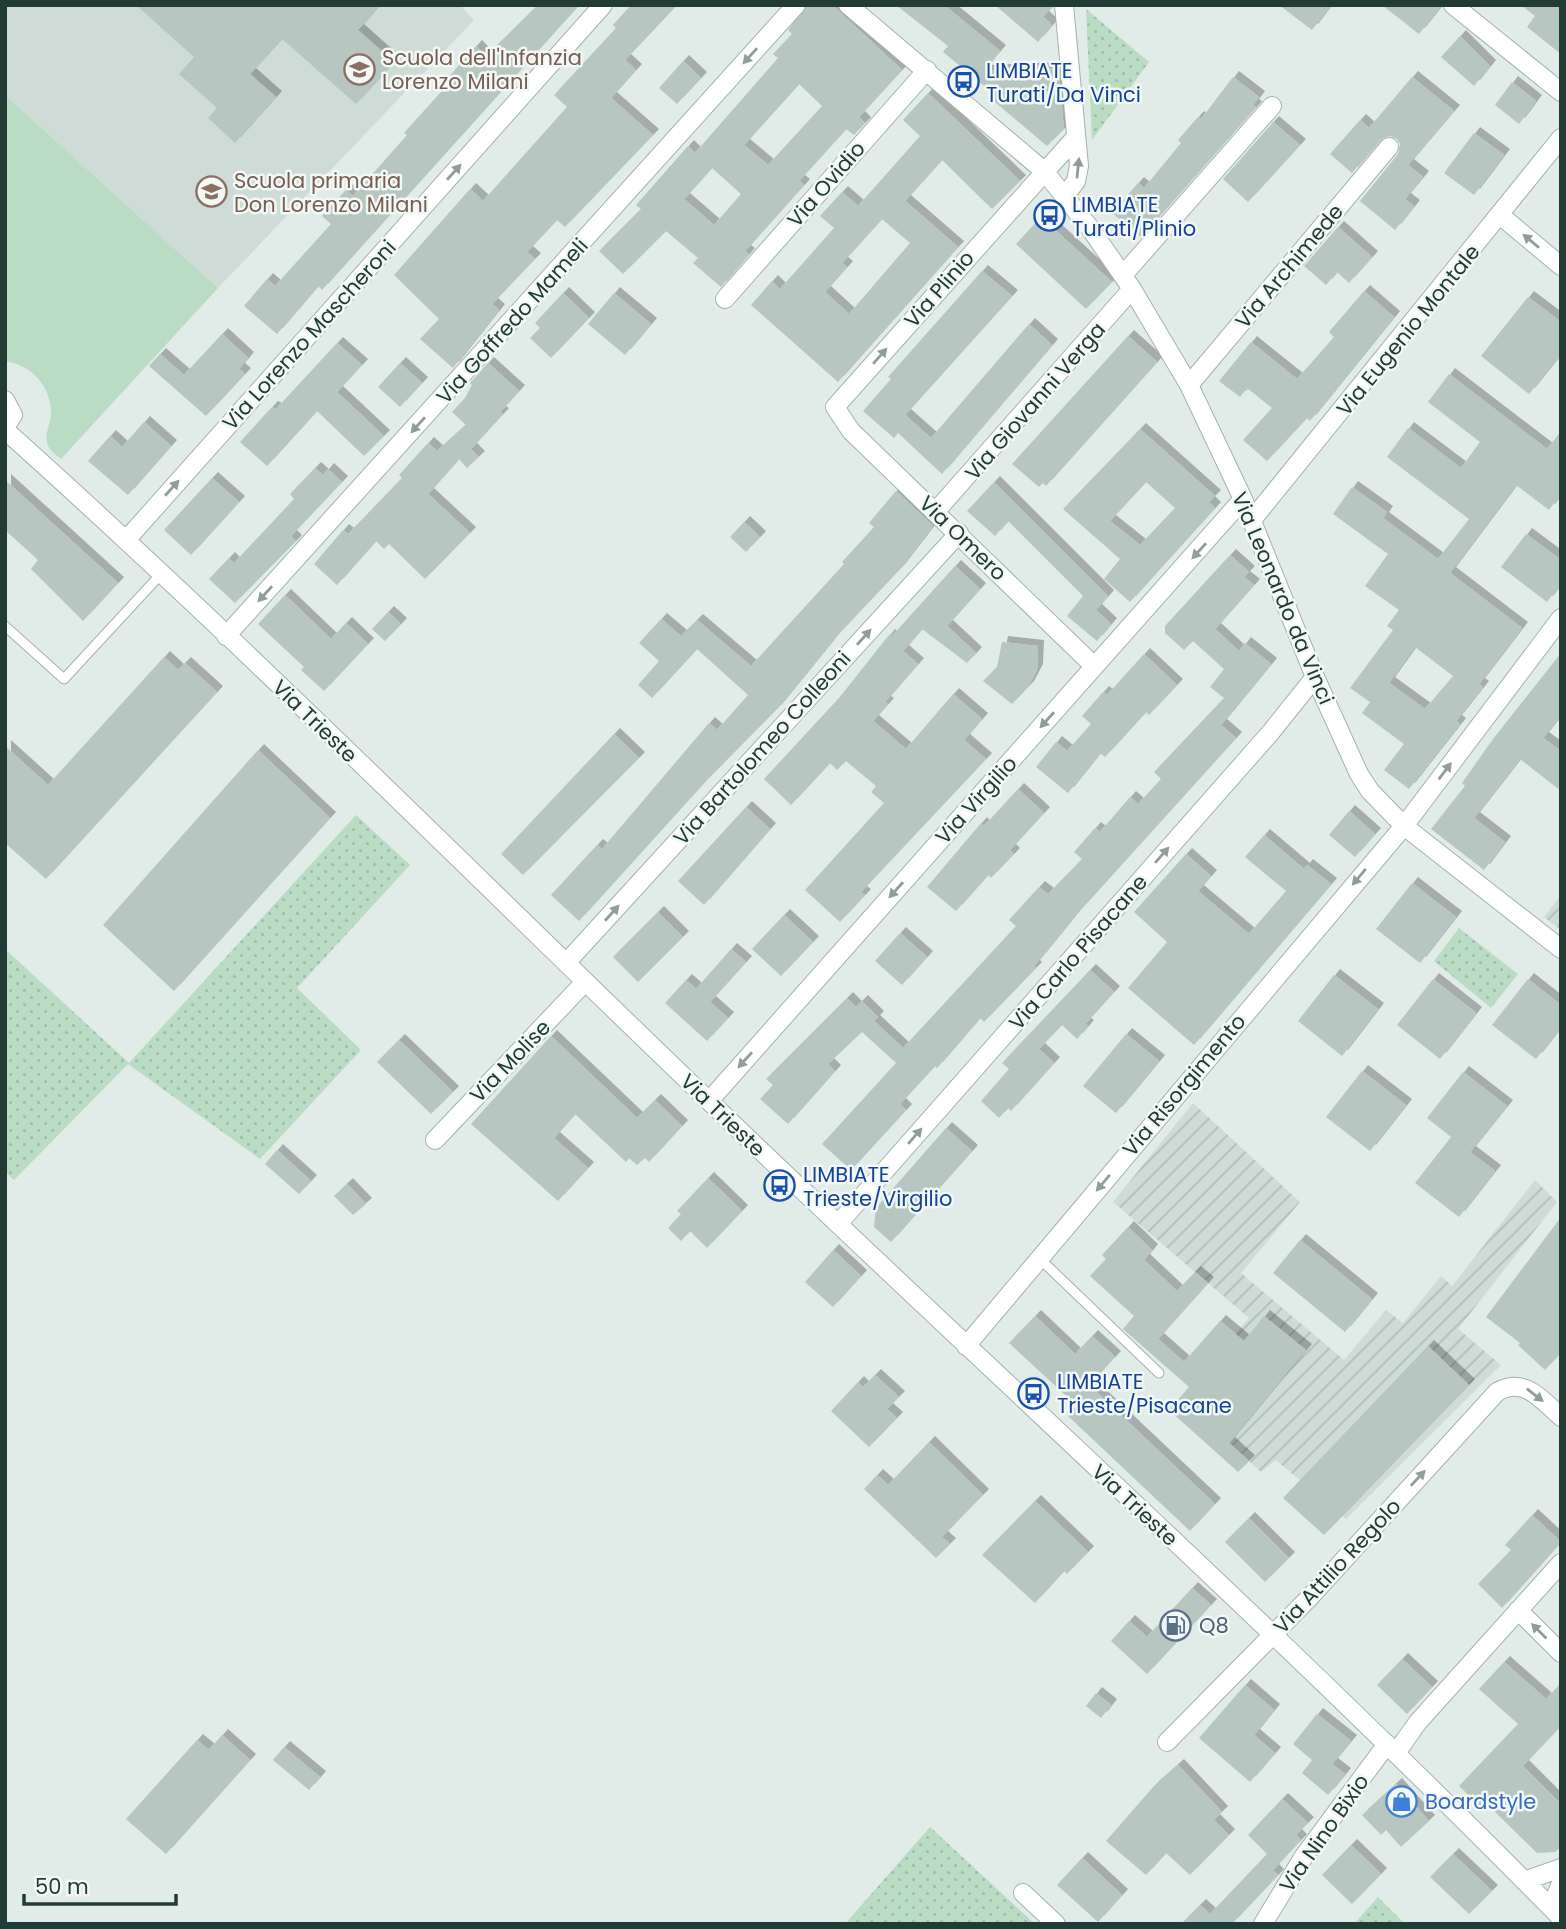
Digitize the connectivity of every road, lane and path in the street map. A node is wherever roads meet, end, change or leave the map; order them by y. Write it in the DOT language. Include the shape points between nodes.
graph roads {
  1 [pos="603,5"];
  2 [pos="796,5"];
  3 [pos="848,5"];
  4 [pos="1064,5"];
  5 [pos="1453,5"];
  6 [pos="927,70"];
  7 [pos="1561,92"];
  8 [pos="1272,106"];
  9 [pos="1076,137"];
  10 [pos="1561,138"];
  11 [pos="1389,147"];
  12 [pos="1044,171"];
  13 [pos="1065,196"];
  14 [pos="1501,216"];
  15 [pos="1561,266"];
  16 [pos="1128,282"];
  17 [pos="725,299"];
  18 [pos="1189,385"];
  19 [pos="5,400"];
  20 [pos="835,407"];
  21 [pos="5,428"];
  22 [pos="1243,499"];
  23 [pos="936,511"];
  24 [pos="1252,520"];
  25 [pos="959,533"];
  26 [pos="127,540"];
  27 [pos="162,573"];
  28 [pos="1561,618"];
  29 [pos="5,626"];
  30 [pos="226,636"];
  31 [pos="1094,666"];
  32 [pos="1315,677"];
  33 [pos="1404,826"];
  34 [pos="1561,948"];
  35 [pos="566,963"];
  36 [pos="585,982"];
  37 [pos="709,1101"];
  38 [pos="435,1140"];
  39 [pos="838,1224"];
  40 [pos="1039,1258"];
  41 [pos="966,1346"];
  42 [pos="1159,1373"];
  43 [pos="1561,1417"];
  44 [pos="1561,1563"];
  45 [pos="1518,1610"];
  46 [pos="1272,1636"];
  47 [pos="1561,1653"];
  48 [pos="1167,1742"];
  49 [pos="1391,1748"];
  50 [pos="1561,1868"];
  51 [pos="1524,1881"];
  52 [pos="1561,1883"];
  53 [pos="1023,1893"];
  54 [pos="1556,1913"];
  55 [pos="1056,1924"];
  56 [pos="1263,1924"];
  26 -- 1 [label="street, Via Lorenzo Mascheroni, one-way"];
  2 -- 30 [label="street, Via Goffredo Mameli, one-way"];
  3 -- 6 [label="street, Via Leonardo da Vinci"];
  4 -- 9 [label="street"];
  5 -- 7 [label="street"];
  6 -- 12 [label="street, Via Leonardo da Vinci"];
  6 -- 17 [label="street, Via Ovidio"];
  8 -- 16 [label="street, Via Giovanni Verga"];
  9 -- 12 [label="street"];
  13 -- 9 [label="street, one-way" via="1078,176"];
  10 -- 14 [label="street, Via Eugenio Montale"];
  11 -- 18 [label="street, Via Archimede"];
  12 -- 13 [label="street, Via Leonardo da Vinci"];
  20 -- 12 [label="street, Via Plinio, one-way"];
  13 -- 16 [label="street, Via Leonardo da Vinci"];
  15 -- 14 [label="street, one-way"];
  14 -- 24 [label="street, Via Eugenio Montale"];
  16 -- 18 [label="street, Via Leonardo da Vinci"];
  16 -- 23 [label="street, Via Giovanni Verga"];
  18 -- 22 [label="street, Via Leonardo da Vinci"];
  19 -- 21 [label="street, Via Trieste" via="13,415"];
  20 -- 23 [label="street, Via Omero" via="851,431"];
  21 -- 26 [label="street, Via Trieste"];
  22 -- 24 [label="street, Via Leonardo da Vinci"];
  22 -- 31 [label="street, Via Virgilio, one-way"];
  23 -- 25 [label="street, Via Omero"];
  24 -- 32 [label="street, Via Leonardo da Vinci"];
  25 -- 31 [label="street, Via Omero"];
  35 -- 25 [label="street, Via Bartolomeo Colleoni, one-way"];
  26 -- 27 [label="street, Via Trieste"];
  27 -- 29 [label="lane" via="64,679"];
  27 -- 30 [label="street, Via Trieste"];
  33 -- 28 [label="street, Via Risorgimento, one-way"];
  30 -- 35 [label="street, Via Trieste"];
  31 -- 37 [label="street, Via Virgilio, one-way"];
  32 -- 33 [label="street, Via Leonardo da Vinci" via="1359,774 1381,805"];
  39 -- 32 [label="street, Via Carlo Pisacane, one-way"];
  33 -- 34 [label="street, Via Leonardo da Vinci"];
  33 -- 40 [label="street, Via Risorgimento, one-way"];
  35 -- 36 [label="street, Via Trieste"];
  36 -- 37 [label="street, Via Trieste"];
  36 -- 38 [label="street, Via Molise"];
  37 -- 39 [label="street, Via Trieste"];
  39 -- 41 [label="street, Via Trieste"];
  40 -- 41 [label="street, Via Risorgimento"];
  40 -- 42 [label="lane"];
  41 -- 46 [label="street, Via Trieste"];
  46 -- 43 [label="street, Via Attilio Regolo, one-way" via="1504,1388 1528,1388"];
  44 -- 45 [label="street, Via Nino Bixio"];
  47 -- 45 [label="street, one-way"];
  45 -- 49 [label="street, Via Nino Bixio"];
  46 -- 48 [label="street, Via Attilio Regolo"];
  46 -- 49 [label="street, Via Trieste"];
  49 -- 51 [label="street, Via Trieste"];
  49 -- 56 [label="street, Via Nino Bixio" via="1304,1856"];
  50 -- 51 [label="street"];
  51 -- 54 [label="street, Via Trieste"];
  52 -- 54 [label="street"];
  53 -- 55 [label="street"];
}
